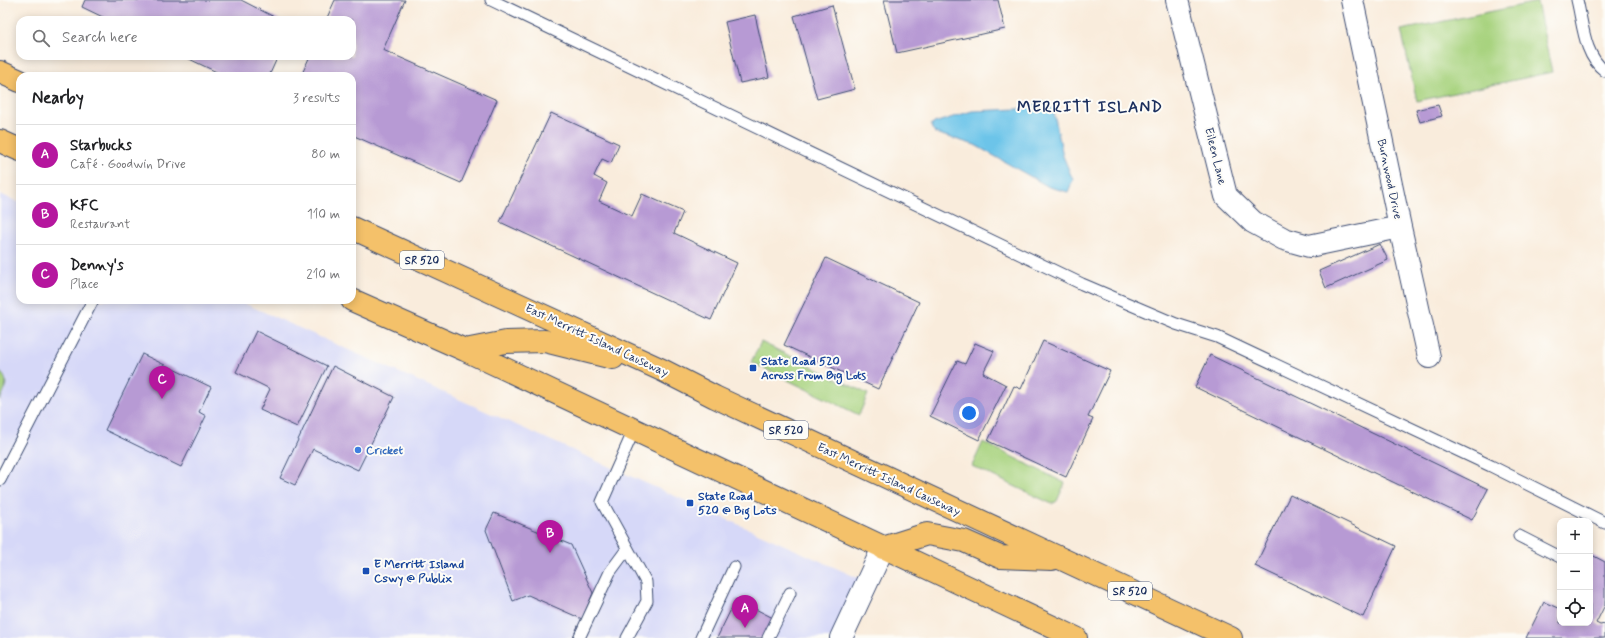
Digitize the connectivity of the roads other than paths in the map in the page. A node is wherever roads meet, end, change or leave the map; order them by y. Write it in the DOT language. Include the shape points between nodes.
graph roads {
  1 [pos="491,0"];
  2 [pos="1177,0"];
  3 [pos="1352,0"];
  4 [pos="1577,0"];
  5 [pos="1605,70"];
  6 [pos="0,72"];
  7 [pos="16,79"];
  8 [pos="0,141"];
  9 [pos="16,148"];
  10 [pos="1400,227"];
  11 [pos="356,230"];
  12 [pos="356,302"];
  13 [pos="91,304"];
  14 [pos="465,350"];
  15 [pos="1429,357"];
  16 [pos="662,370"];
  17 [pos="634,430"];
  18 [pos="0,480"];
  19 [pos="1605,523"];
  20 [pos="1518,536"];
  21 [pos="883,548"];
  22 [pos="627,549"];
  23 [pos="1557,556"];
  24 [pos="1063,560"];
  25 [pos="734,567"];
  26 [pos="790,593"];
  27 [pos="579,638"];
  28 [pos="627,638"];
  29 [pos="701,638"];
  30 [pos="768,638"];
  31 [pos="841,638"];
  32 [pos="1076,638"];
  33 [pos="1231,638"];
  1 -- 19 [label="lane" via="1082,284 1176,324 1217,337 1491,466"];
  2 -- 10 [label="street, Eileen Lane" via="1226,196 1253,222 1284,240 1309,246"];
  3 -- 10 [label="street, Burnwood Drive"];
  4 -- 5 [label="lane" via="1588,48 1596,64"];
  6 -- 7 [label="main road"];
  8 -- 9 [label="main road"];
  10 -- 15 [label="street, Burnwood Drive"];
  11 -- 16 [label="main road, East Merritt Island Causeway / SR 520"];
  12 -- 14 [label="main road"];
  13 -- 18 [label="lane"];
  14 -- 16 [label="main road" via="506,342 545,341"];
  14 -- 17 [label="main road"];
  16 -- 24 [label="main road, East Merritt Island Causeway / SR 520"];
  17 -- 21 [label="main road"];
  17 -- 22 [label="lane" via="602,502"];
  20 -- 23 [label="lane"];
  21 -- 24 [label="main road" via="927,534 964,541 1000,557"];
  21 -- 31 [label="street"];
  21 -- 32 [label="main road"];
  22 -- 27 [label="lane" via="610,572"];
  22 -- 28 [label="lane" via="646,582 647,601"];
  24 -- 33 [label="main road, East Merritt Island Causeway / SR 520"];
  25 -- 29 [label="lane"];
  26 -- 30 [label="lane"];
}
